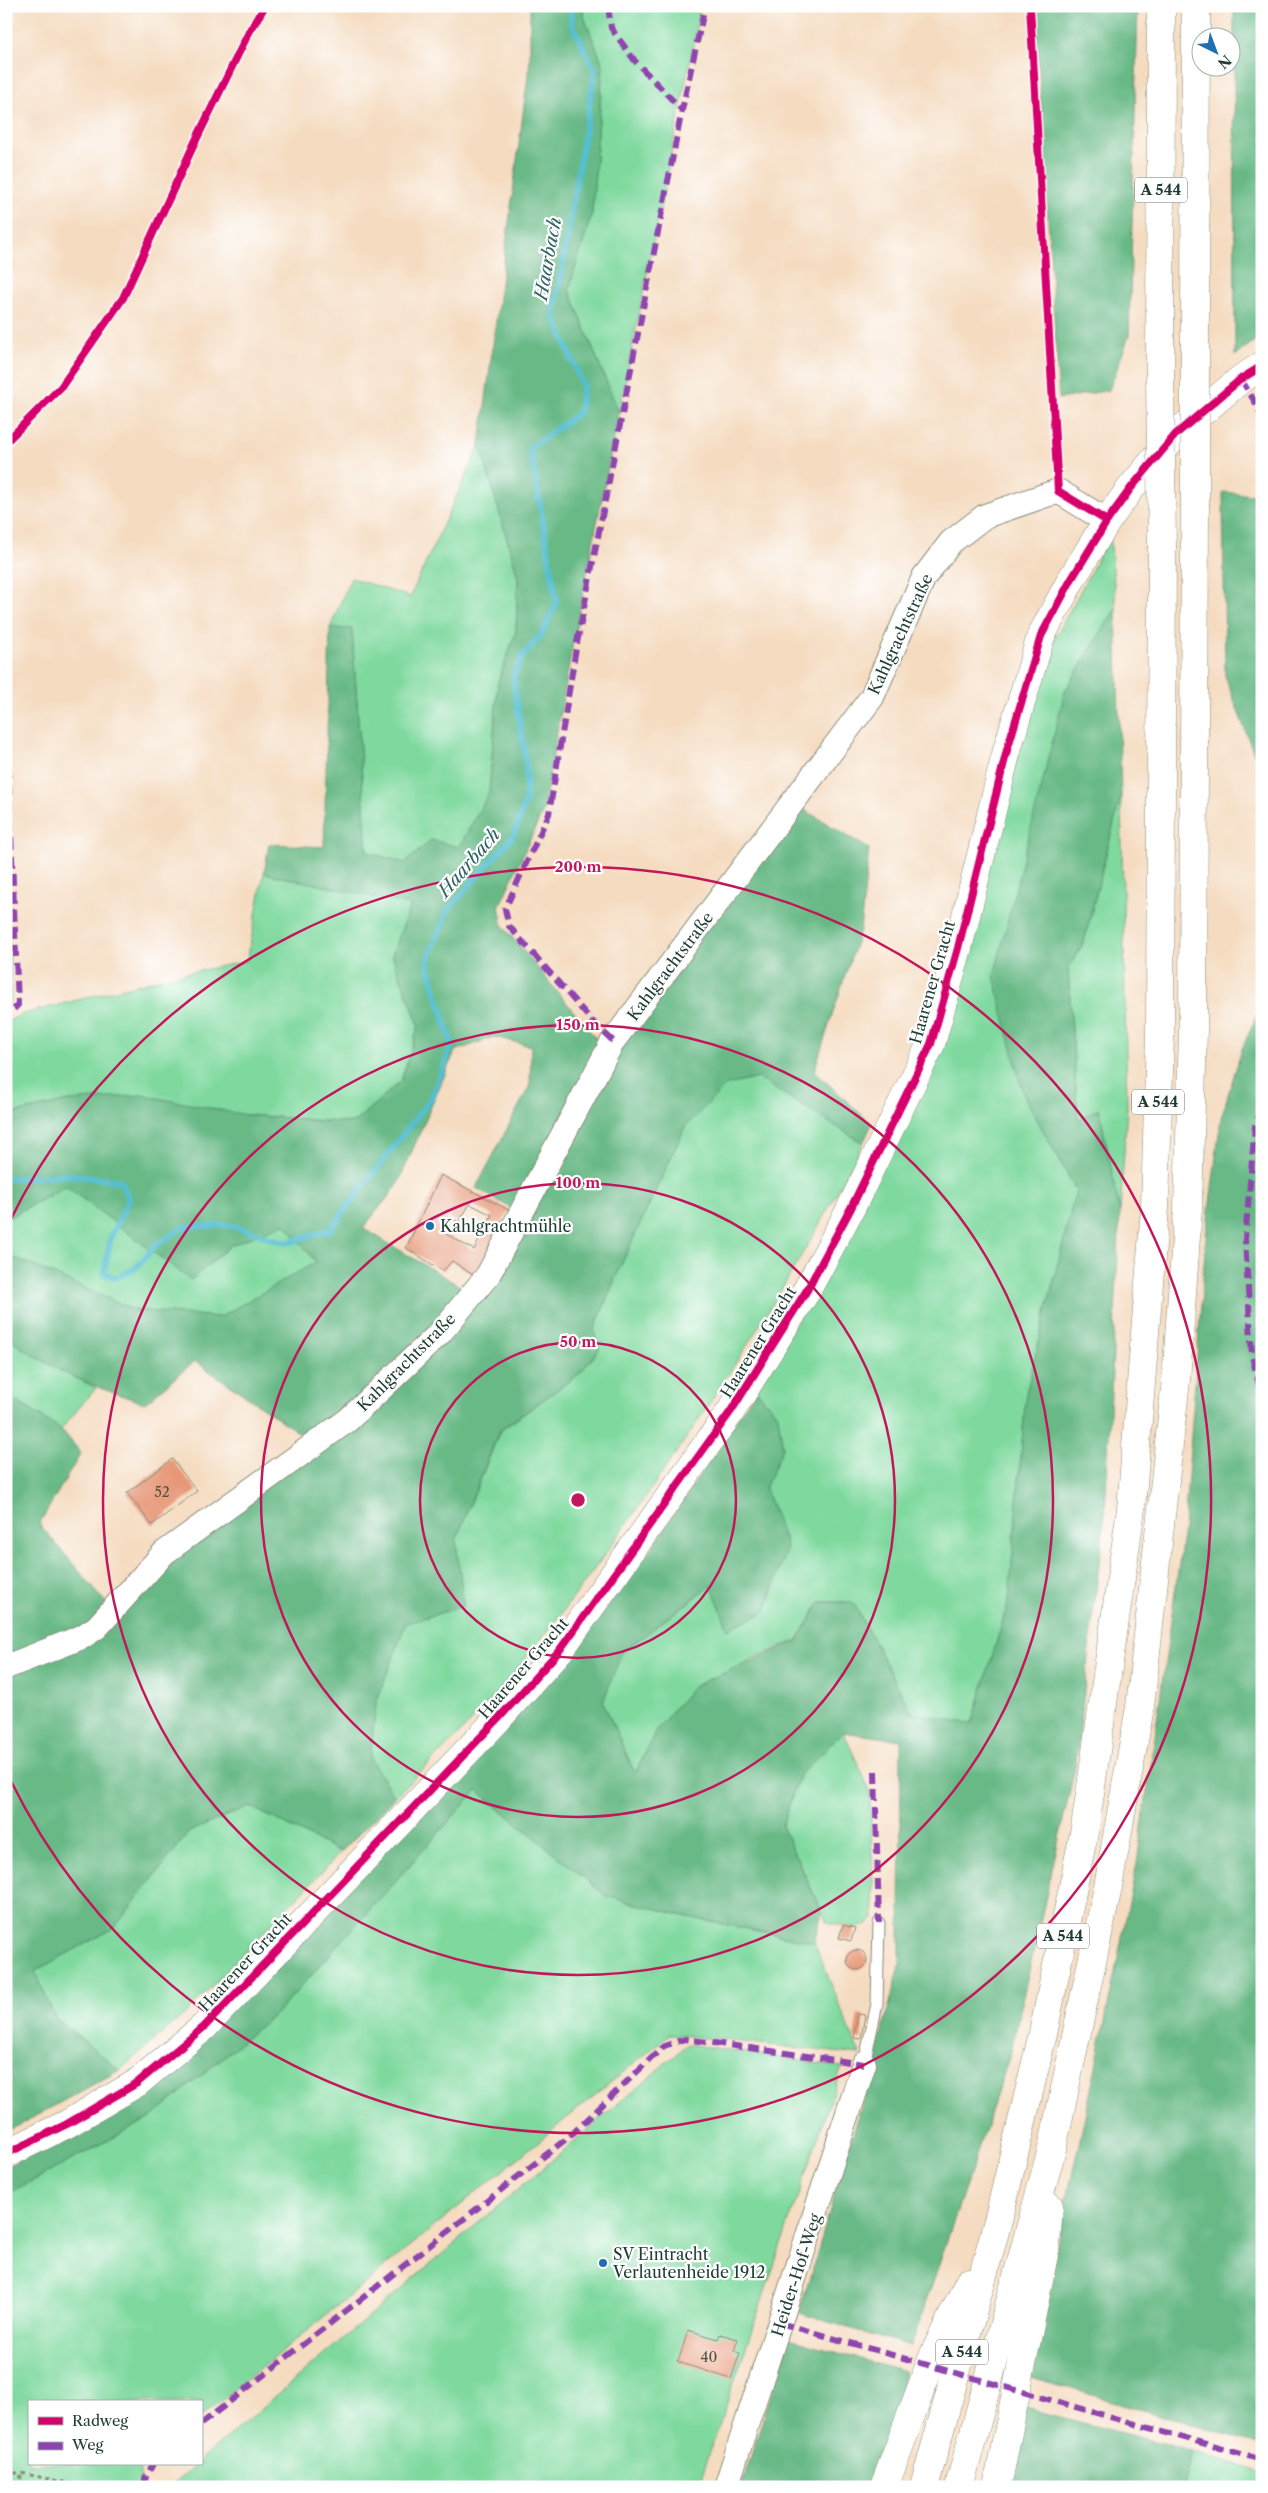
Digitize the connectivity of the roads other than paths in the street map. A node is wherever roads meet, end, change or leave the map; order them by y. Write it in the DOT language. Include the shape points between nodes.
graph roads {
  1 [pos="1161,6"];
  2 [pos="1196,6"];
  3 [pos="1262,366"];
  4 [pos="1106,521"];
  5 [pos="6,1667"];
  6 [pos="879,1923"];
  7 [pos="864,2064"];
  8 [pos="1052,2148"];
  9 [pos="6,2154"];
  10 [pos="999,2217"];
  11 [pos="726,2487"];
  12 [pos="884,2487"];
  13 [pos="924,2487"];
  14 [pos="959,2487"];
  15 [pos="997,2487"];
  1 -- 10 [label="main road, A 544, bridge" via="1160,1034 1155,1208 1131,1509 1085,1828 1044,2029"];
  2 -- 8 [label="main road, A 544, bridge" via="1193,1030 1188,1208 1176,1380 1140,1707 1108,1887"];
  3 -- 4 [label="main road, Haarener Gracht" via="1241,379 1176,434"];
  4 -- 5 [label="street, Kahlgrachtstraße" via="1058,491 985,516 951,542 924,577 872,697 614,1041 488,1275 440,1333 348,1420 164,1553 98,1627 82,1637"];
  4 -- 9 [label="main road, Haarener Gracht" via="1041,636 1007,750 931,1044 825,1257 731,1411 559,1651 204,2027 137,2084"];
  6 -- 7 [label="lane" via="877,2004"];
  7 -- 11 [label="street, Heider-Hof-Weg"];
  8 -- 14 [label="main road, A 544"];
  8 -- 15 [label="main road" via="1046,2245"];
  10 -- 12 [label="main road" via="934,2354"];
  10 -- 13 [label="main road, A 544"];
}
